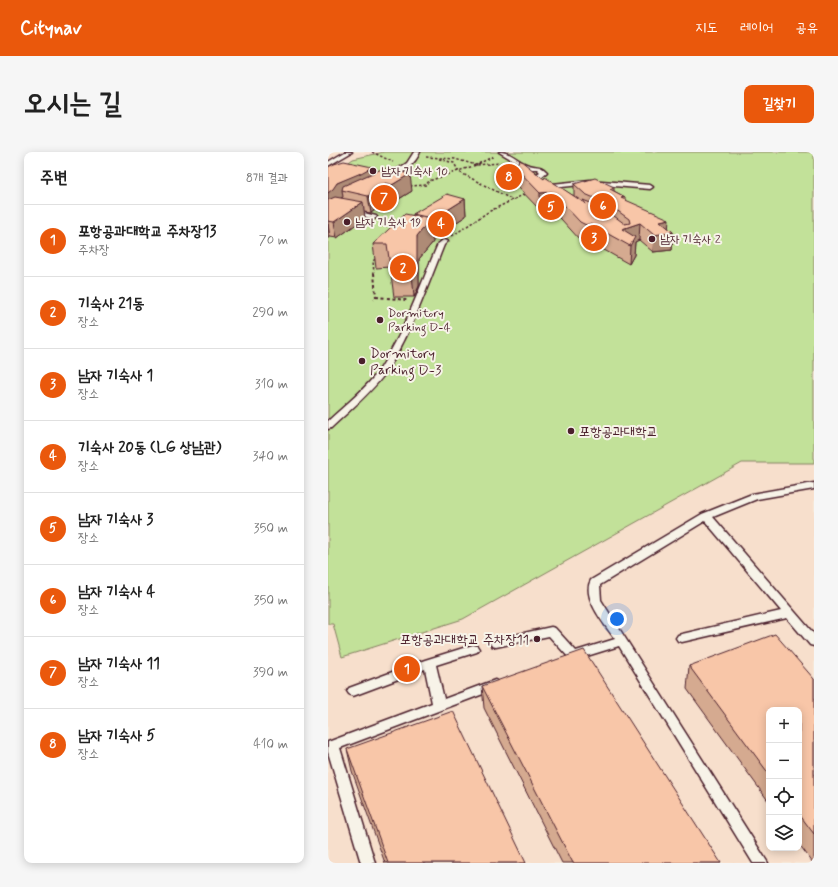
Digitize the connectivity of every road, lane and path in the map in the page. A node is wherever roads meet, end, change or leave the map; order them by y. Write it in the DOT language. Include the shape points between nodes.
graph roads {
  1 [pos="349,152"];
  2 [pos="372,152"];
  3 [pos="502,152"];
  4 [pos="416,154"];
  5 [pos="495,155"];
  6 [pos="435,158"];
  7 [pos="519,161"];
  8 [pos="328,164"];
  9 [pos="476,165"];
  10 [pos="401,170"];
  11 [pos="459,172"];
  12 [pos="384,181"];
  13 [pos="546,181"];
  14 [pos="650,187"];
  15 [pos="561,193"];
  16 [pos="511,199"];
  17 [pos="344,211"];
  18 [pos="374,217"];
  19 [pos="393,229"];
  20 [pos="432,238"];
  21 [pos="445,241"];
  22 [pos="377,257"];
  23 [pos="373,261"];
  24 [pos="377,262"];
  25 [pos="376,297"];
  26 [pos="374,300"];
  27 [pos="418,300"];
  28 [pos="328,426"];
  29 [pos="814,486"];
  30 [pos="706,516"];
  31 [pos="790,613"];
  32 [pos="682,638"];
  33 [pos="622,641"];
  34 [pos="814,642"];
  35 [pos="496,643"];
  36 [pos="473,649"];
  37 [pos="574,656"];
  38 [pos="560,662"];
  39 [pos="429,663"];
  40 [pos="510,680"];
  41 [pos="353,691"];
  42 [pos="439,706"];
  43 [pos="331,746"];
  44 [pos="368,863"];
  45 [pos="761,863"];
  1 -- 8 [label="lane"];
  2 -- 10 [label="path" via="400,166"];
  3 -- 7 [label="lane"];
  4 -- 6 [label="path"];
  4 -- 10 [label="lane" via="408,166"];
  5 -- 9 [label="path"];
  6 -- 9 [label="path" via="455,159"];
  6 -- 11 [label="path" via="454,164"];
  7 -- 9 [label="path"];
  7 -- 13 [label="lane" via="528,167 522,172"];
  9 -- 11 [label="path"];
  10 -- 12 [label="lane"];
  11 -- 12 [label="path" via="429,181 426,185 400,185"];
  11 -- 16 [label="path"];
  13 -- 14 [label="lane"];
  13 -- 15 [label="lane"];
  13 -- 16 [label="path" via="538,189"];
  16 -- 21 [label="path" via="488,211"];
  17 -- 18 [label="lane"];
  18 -- 19 [label="path"];
  20 -- 21 [label="lane"];
  21 -- 27 [label="lane" via="441,244"];
  22 -- 23 [label="path"];
  23 -- 24 [label="path"];
  23 -- 25 [label="path"];
  25 -- 26 [label="path"];
  25 -- 27 [label="path"];
  27 -- 28 [label="lane" via="407,327 383,370"];
  29 -- 30 [label="lane" via="755,496"];
  30 -- 31 [label="lane"];
  30 -- 33 [label="lane" via="595,583 595,600"];
  31 -- 32 [label="lane"];
  31 -- 34 [label="lane"];
  33 -- 37 [label="lane"];
  33 -- 45 [label="lane"];
  35 -- 37 [label="lane" via="551,631"];
  36 -- 39 [label="lane"];
  37 -- 38 [label="lane"];
  39 -- 41 [label="lane"];
  39 -- 42 [label="lane"];
  40 -- 42 [label="lane"];
  42 -- 43 [label="lane"];
  43 -- 44 [label="lane"];
}
